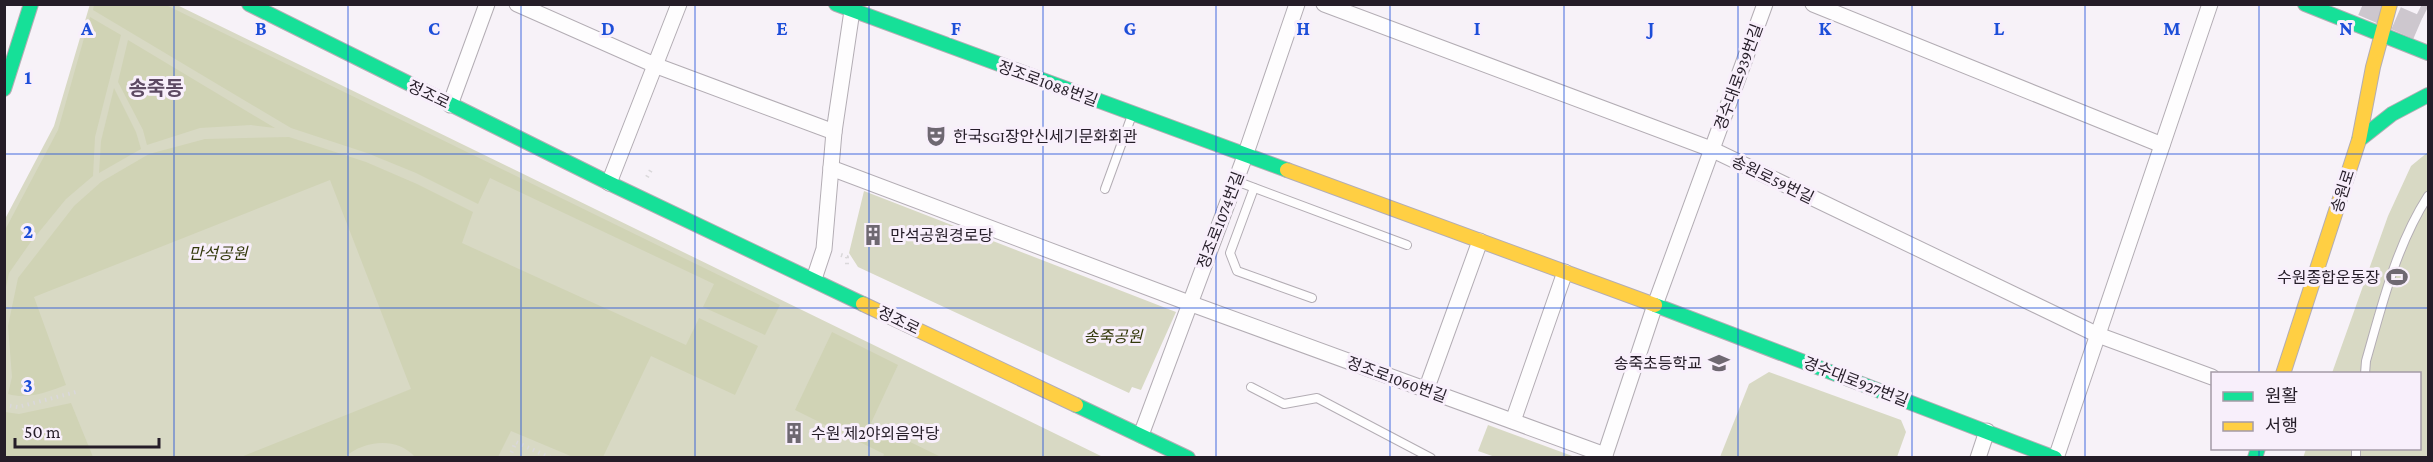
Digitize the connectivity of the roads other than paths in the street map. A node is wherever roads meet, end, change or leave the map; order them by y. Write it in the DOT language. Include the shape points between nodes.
graph roads {
  1 [pos="32,4"];
  2 [pos="249,4"];
  3 [pos="486,4"];
  4 [pos="518,4"];
  5 [pos="679,4"];
  6 [pos="836,4"];
  7 [pos="1297,4"];
  8 [pos="1324,4"];
  9 [pos="1764,4"];
  10 [pos="1813,4"];
  11 [pos="2210,4"];
  12 [pos="2305,4"];
  13 [pos="2390,4"];
  14 [pos="852,7"];
  15 [pos="2381,34"];
  16 [pos="2428,53"];
  17 [pos="657,66"];
  18 [pos="5,88"];
  19 [pos="2428,95"];
  20 [pos="450,105"];
  21 [pos="1132,115"];
  22 [pos="834,132"];
  23 [pos="2359,140"];
  24 [pos="2162,145"];
  25 [pos="1711,149"];
  26 [pos="1245,156"];
  27 [pos="831,168"];
  28 [pos="1236,181"];
  29 [pos="609,183"];
  30 [pos="1254,188"];
  31 [pos="1105,189"];
  32 [pos="2428,196"];
  33 [pos="1480,241"];
  34 [pos="1407,244"];
  35 [pos="1565,272"];
  36 [pos="814,279"];
  37 [pos="1312,298"];
  38 [pos="1189,303"];
  39 [pos="1655,305"];
  40 [pos="2098,335"];
  41 [pos="2284,372"];
  42 [pos="2365,372"];
  43 [pos="2211,377"];
  44 [pos="1251,387"];
  45 [pos="1426,390"];
  46 [pos="1513,422"];
  47 [pos="1987,431"];
  48 [pos="1141,435"];
  49 [pos="1605,456"];
  50 [pos="1188,458"];
  51 [pos="1431,458"];
  52 [pos="1978,458"];
  53 [pos="2056,458"];
  1 -- 18 [label="street"];
  2 -- 20 [label="street, 정조로"];
  3 -- 20 [label="street"];
  4 -- 17 [label="street"];
  5 -- 17 [label="street"];
  6 -- 14 [label="street, 정조로1088번길"];
  7 -- 26 [label="street, 정조로1074번길"];
  8 -- 25 [label="street, 송원로59번길"];
  9 -- 25 [label="street, 경수대로939번길"];
  10 -- 24 [label="street"];
  11 -- 24 [label="street, 경수대로927번길"];
  12 -- 15 [label="street"];
  13 -- 15 [label="street, 송원로"];
  14 -- 21 [label="street, 정조로1088번길"];
  14 -- 22 [label="street"];
  15 -- 16 [label="street"];
  15 -- 23 [label="street, 송원로"];
  17 -- 22 [label="street"];
  17 -- 29 [label="street"];
  19 -- 23 [label="street" via="2380,121"];
  20 -- 29 [label="street, 정조로"];
  21 -- 26 [label="street, 정조로1088번길"];
  21 -- 31 [label="lane"];
  22 -- 27 [label="street"];
  23 -- 41 [label="street, 송원로"];
  24 -- 40 [label="street, 경수대로927번길"];
  25 -- 39 [label="street, 정조로1060번길"];
  25 -- 40 [label="street, 송원로59번길"];
  26 -- 28 [label="street, 정조로1074번길"];
  26 -- 33 [label="street"];
  27 -- 36 [label="street" via="824,249"];
  27 -- 38 [label="street"];
  28 -- 30 [label="lane"];
  28 -- 38 [label="street, 정조로1074번길"];
  29 -- 36 [label="street, 정조로"];
  30 -- 34 [label="lane"];
  30 -- 37 [label="lane" via="1230,253 1237,271"];
  32 -- 42 [label="lane" via="2389,280"];
  33 -- 35 [label="street"];
  33 -- 45 [label="street"];
  35 -- 39 [label="street"];
  35 -- 46 [label="street"];
  36 -- 48 [label="street, 정조로"];
  38 -- 45 [label="street, 정조로1060번길"];
  38 -- 48 [label="street, 정조로1074번길"];
  39 -- 47 [label="street, 경수대로927번길"];
  39 -- 49 [label="street, 정조로1060번길"];
  40 -- 43 [label="street, 송원로59번길"];
  40 -- 53 [label="street, 경수대로927번길"];
  44 -- 51 [label="lane" via="1284,404 1317,398"];
  45 -- 46 [label="street, 정조로1060번길"];
  46 -- 49 [label="street, 정조로1060번길"];
  47 -- 52 [label="street"];
  47 -- 53 [label="street, 경수대로927번길"];
  48 -- 50 [label="street, 정조로"];
}
